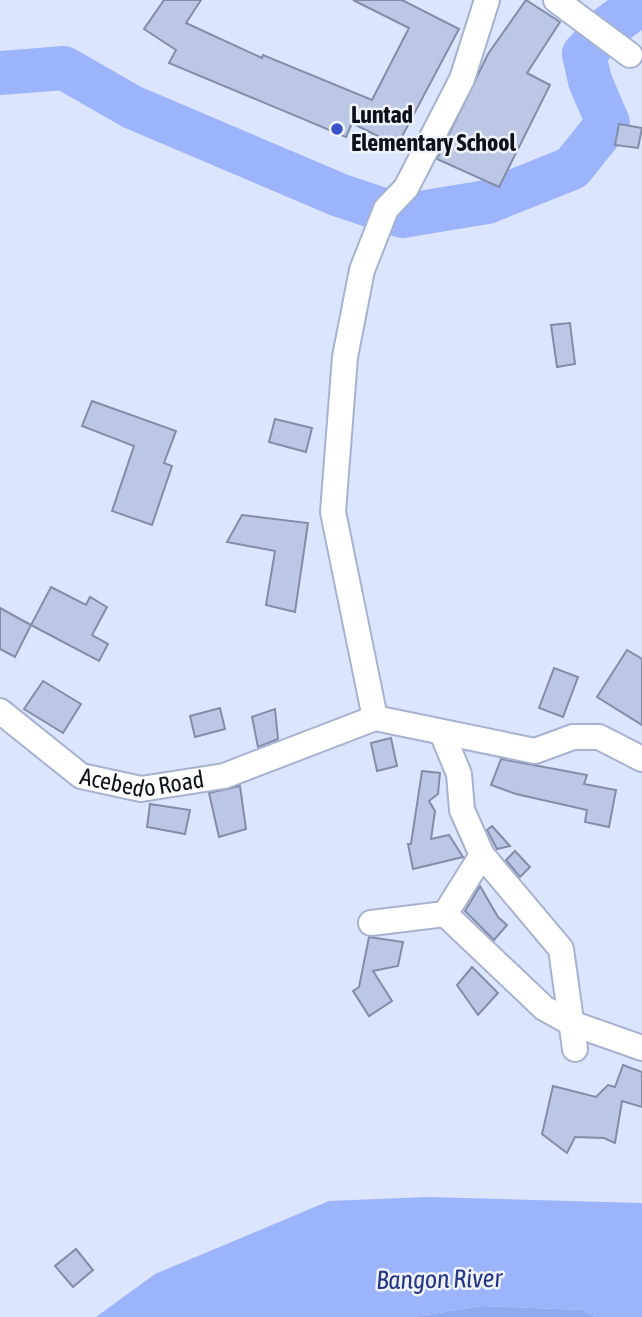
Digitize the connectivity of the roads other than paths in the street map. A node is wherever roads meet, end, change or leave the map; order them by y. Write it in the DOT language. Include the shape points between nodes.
graph roads {
  1 [pos="488,0"];
  2 [pos="556,0"];
  3 [pos="630,55"];
  4 [pos="0,711"];
  5 [pos="375,718"];
  6 [pos="442,733"];
  7 [pos="642,759"];
  8 [pos="482,855"];
  9 [pos="445,914"];
  10 [pos="371,923"];
  11 [pos="571,1023"];
  12 [pos="642,1048"];
  13 [pos="575,1049"];
  1 -- 5 [label="street" via="462,79 406,188 386,209 362,270 345,357 333,512"];
  2 -- 3 [label="street"];
  4 -- 5 [label="street, Acebedo Road" via="81,776 141,789 224,776"];
  5 -- 6 [label="street"];
  6 -- 7 [label="street" via="535,751 573,737 599,737"];
  6 -- 8 [label="street" via="459,774 461,810"];
  8 -- 9 [label="street"];
  8 -- 11 [label="street" via="561,949"];
  9 -- 10 [label="street"];
  9 -- 11 [label="street" via="544,1008"];
  11 -- 12 [label="street"];
  11 -- 13 [label="street"];
}
